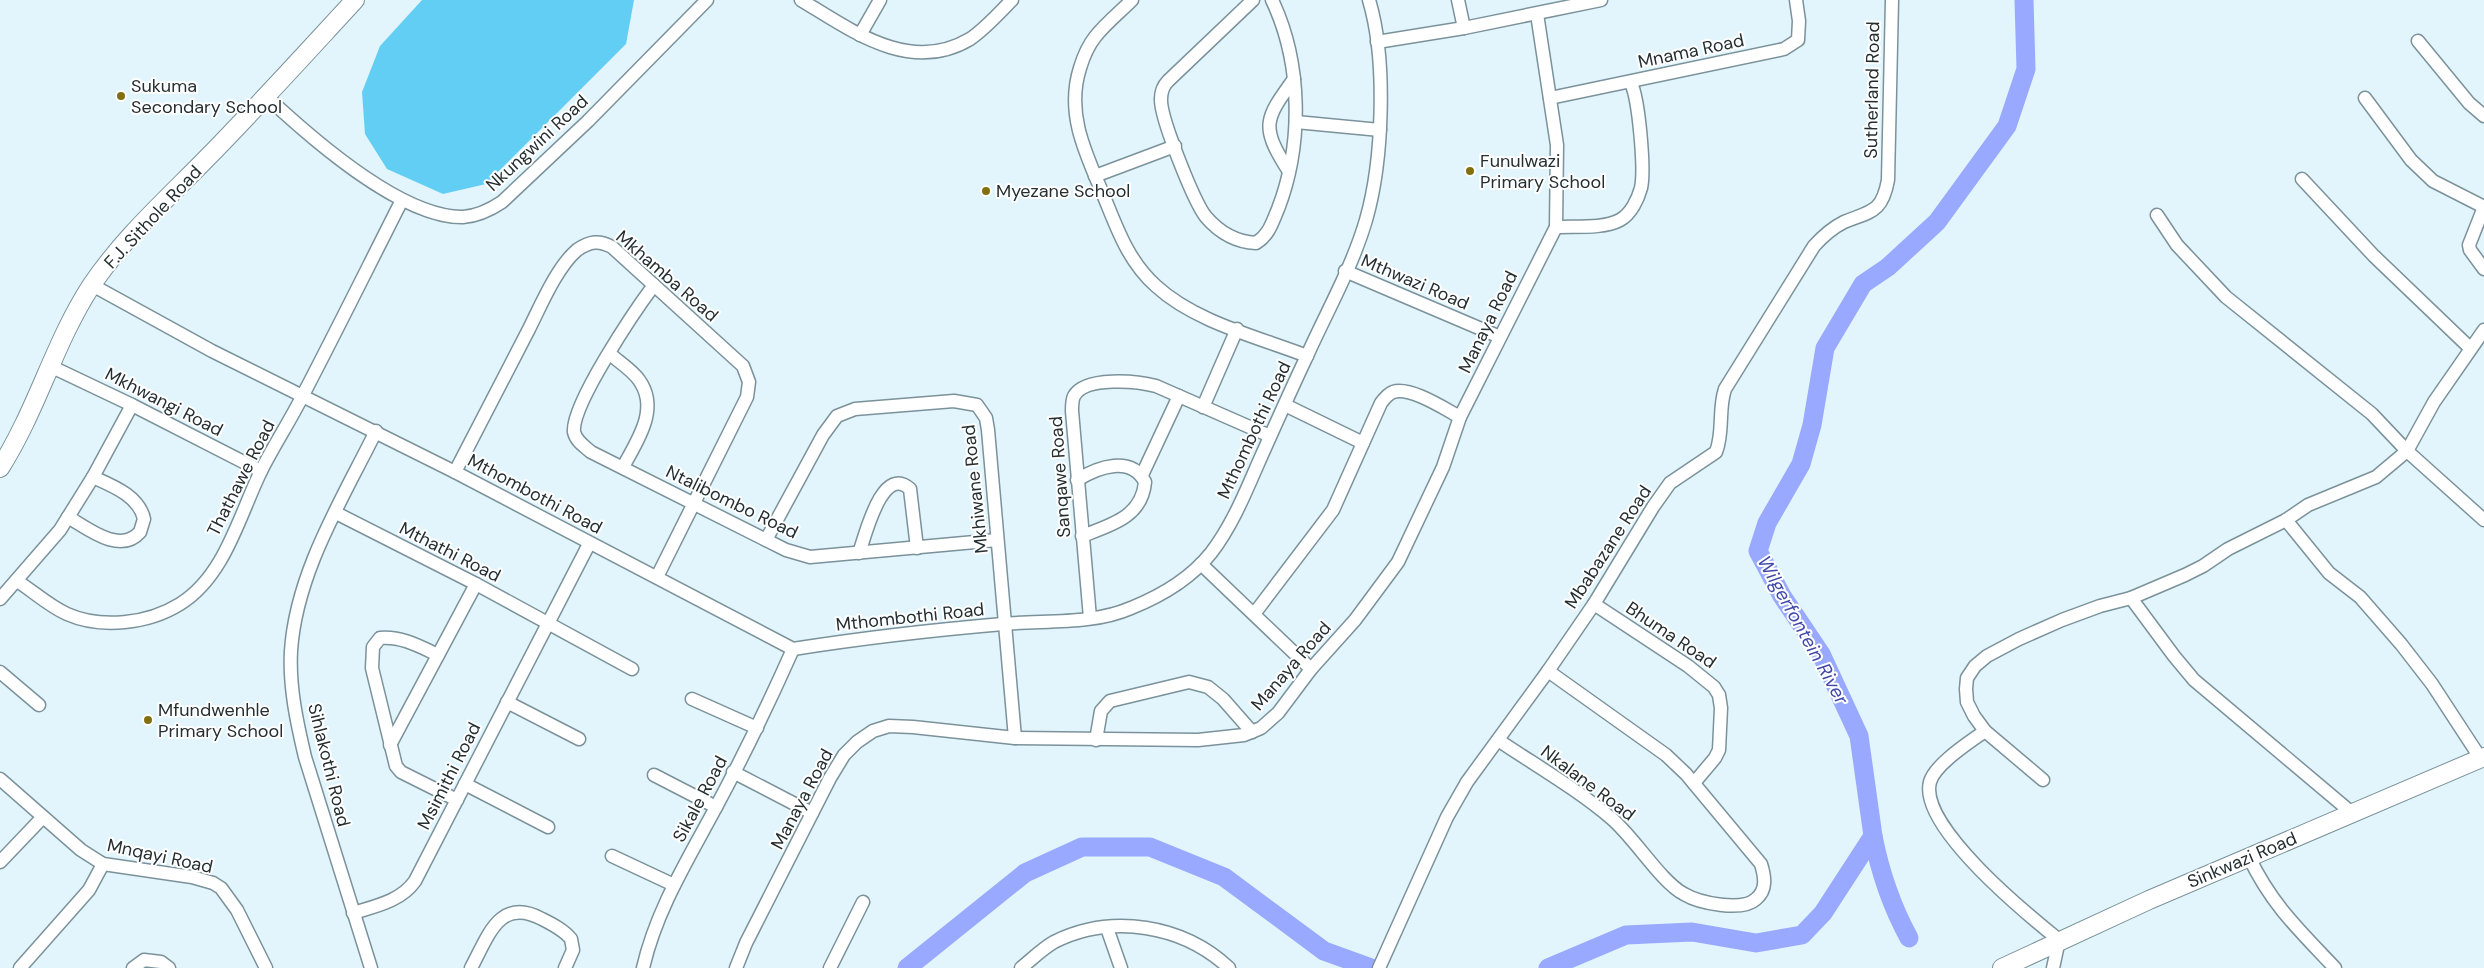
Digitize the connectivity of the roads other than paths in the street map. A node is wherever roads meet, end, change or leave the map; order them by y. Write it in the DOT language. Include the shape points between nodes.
graph roads {
  1 [pos="355,0"];
  2 [pos="707,0"];
  3 [pos="801,0"];
  4 [pos="880,0"];
  5 [pos="1012,0"];
  6 [pos="1132,0"];
  7 [pos="1253,0"];
  8 [pos="1272,0"];
  9 [pos="1369,0"];
  10 [pos="1458,0"];
  11 [pos="1601,0"];
  12 [pos="1796,0"];
  13 [pos="1892,0"];
  14 [pos="1537,14"];
  15 [pos="1464,28"];
  16 [pos="860,35"];
  17 [pos="2418,41"];
  18 [pos="1377,42"];
  19 [pos="1294,79"];
  20 [pos="1631,82"];
  21 [pos="267,97"];
  22 [pos="1550,98"];
  23 [pos="2365,98"];
  24 [pos="2484,116"];
  25 [pos="1296,122"];
  26 [pos="1380,130"];
  27 [pos="1175,146"];
  28 [pos="1288,170"];
  29 [pos="1095,176"];
  30 [pos="2302,179"];
  31 [pos="1888,180"];
  32 [pos="402,200"];
  33 [pos="2484,207"];
  34 [pos="2157,215"];
  35 [pos="1556,227"];
  36 [pos="2484,269"];
  37 [pos="1345,271"];
  38 [pos="92,285"];
  39 [pos="654,285"];
  40 [pos="1237,329"];
  41 [pos="2484,330"];
  42 [pos="1500,337"];
  43 [pos="2470,348"];
  44 [pos="610,354"];
  45 [pos="1306,356"];
  46 [pos="50,366"];
  47 [pos="303,396"];
  48 [pos="1179,396"];
  49 [pos="132,405"];
  50 [pos="1285,405"];
  51 [pos="1203,407"];
  52 [pos="1460,417"];
  53 [pos="376,431"];
  54 [pos="1270,436"];
  55 [pos="1363,444"];
  56 [pos="2407,451"];
  57 [pos="623,467"];
  58 [pos="0,468"];
  59 [pos="261,471"];
  60 [pos="455,472"];
  61 [pos="1142,475"];
  62 [pos="93,477"];
  63 [pos="1077,480"];
  64 [pos="694,502"];
  65 [pos="336,513"];
  66 [pos="68,517"];
  67 [pos="2286,520"];
  68 [pos="2484,520"];
  69 [pos="1082,536"];
  70 [pos="766,540"];
  71 [pos="997,540"];
  72 [pos="589,544"];
  73 [pos="917,548"];
  74 [pos="859,553"];
  75 [pos="1201,564"];
  76 [pos="657,578"];
  77 [pos="16,581"];
  78 [pos="476,584"];
  79 [pos="2131,598"];
  80 [pos="0,599"];
  81 [pos="1594,604"];
  82 [pos="1254,614"];
  83 [pos="1090,618"];
  84 [pos="1006,623"];
  85 [pos="547,624"];
  86 [pos="793,649"];
  87 [pos="438,655"];
  88 [pos="632,669"];
  89 [pos="1311,669"];
  90 [pos="1548,671"];
  91 [pos="0,672"];
  92 [pos="692,700"];
  93 [pos="507,702"];
  94 [pos="39,706"];
  95 [pos="757,728"];
  96 [pos="1985,731"];
  97 [pos="1252,732"];
  98 [pos="1015,738"];
  99 [pos="579,739"];
  100 [pos="1096,740"];
  101 [pos="1498,740"];
  102 [pos="390,745"];
  103 [pos="2482,758"];
  104 [pos="733,772"];
  105 [pos="654,775"];
  106 [pos="0,779"];
  107 [pos="2043,780"];
  108 [pos="1694,783"];
  109 [pos="465,784"];
  110 [pos="457,800"];
  111 [pos="716,807"];
  112 [pos="812,813"];
  113 [pos="2352,813"];
  114 [pos="43,817"];
  115 [pos="548,827"];
  116 [pos="612,856"];
  117 [pos="2248,857"];
  118 [pos="0,862"];
  119 [pos="103,864"];
  120 [pos="674,885"];
  121 [pos="863,902"];
  122 [pos="353,913"];
  123 [pos="1107,928"];
  124 [pos="2059,940"];
  125 [pos="20,968"];
  126 [pos="133,968"];
  127 [pos="168,968"];
  128 [pos="266,968"];
  129 [pos="371,968"];
  130 [pos="471,968"];
  131 [pos="565,968"];
  132 [pos="643,968"];
  133 [pos="736,968"];
  134 [pos="830,968"];
  135 [pos="1021,968"];
  136 [pos="1121,968"];
  137 [pos="1229,968"];
  138 [pos="1379,968"];
  139 [pos="2002,968"];
  140 [pos="2053,968"];
  141 [pos="2335,968"];
  1 -- 21 [label="street, F.J. Sithole Road"];
  2 -- 32 [label="street, Nkungwini Road" via="588,121 502,202 486,212 464,217 445,216"];
  3 -- 16 [label="street"];
  4 -- 16 [label="street"];
  5 -- 16 [label="street" via="971,38 950,48 920,52 897,50 875,44"];
  6 -- 29 [label="street" via="1094,38 1083,58 1077,79 1074,104 1080,138"];
  7 -- 27 [label="street" via="1164,86 1161,106"];
  8 -- 19 [label="street" via="1288,44"];
  9 -- 18 [label="street, Mthombothi Road"];
  10 -- 15 [label="street"];
  11 -- 14 [label="street"];
  12 -- 20 [label="street, Mnama Road" via="1800,30 1793,45"];
  13 -- 31 [label="street, Sutherland Road"];
  14 -- 15 [label="street"];
  14 -- 22 [label="street, Manaya Road"];
  15 -- 18 [label="street"];
  17 -- 24 [label="street" via="2469,103"];
  18 -- 26 [label="street, Mthombothi Road"];
  19 -- 25 [label="street"];
  19 -- 28 [label="street" via="1268,122 1275,150"];
  20 -- 22 [label="street, Mnama Road"];
  20 -- 35 [label="street" via="1639,118 1641,186 1638,198 1622,219 1610,224"];
  21 -- 32 [label="street, Nkungwini Road" via="302,129"];
  21 -- 38 [label="street, F.J. Sithole Road" via="121,246"];
  22 -- 35 [label="street, Manaya Road" via="1557,145"];
  23 -- 33 [label="street" via="2411,160 2433,180"];
  25 -- 26 [label="street"];
  25 -- 28 [label="street"];
  26 -- 37 [label="street, Mthombothi Road" via="1366,221"];
  27 -- 28 [label="street" via="1197,205 1207,218 1234,239 1246,243 1256,243 1269,232 1283,195"];
  27 -- 29 [label="street"];
  29 -- 40 [label="street" via="1126,250 1150,280 1176,302"];
  30 -- 43 [label="street" via="2374,256"];
  31 -- 81 [label="street, Mbabazane Road" via="1882,202 1873,212 1828,231 1814,246 1725,389 1716,452 1670,483"];
  32 -- 47 [label="street, Thathawe Road"];
  33 -- 36 [label="street" via="2469,244"];
  34 -- 56 [label="street" via="2177,245 2226,297 2372,414"];
  35 -- 42 [label="street, Manaya Road"];
  37 -- 42 [label="street, Mthwazi Road"];
  37 -- 45 [label="street, Mthombothi Road"];
  38 -- 46 [label="street, F.J. Sithole Road"];
  38 -- 47 [label="street, Mthombothi Road" via="212,351"];
  39 -- 44 [label="street, Ntalibombo Road" via="620,333"];
  39 -- 60 [label="street, Mkhamba Road" via="601,241 577,251 542,304"];
  39 -- 64 [label="street, Mkhamba Road" via="743,366 749,382 747,397"];
  40 -- 45 [label="street"];
  40 -- 51 [label="street"];
  41 -- 43 [label="street"];
  42 -- 52 [label="street, Manaya Road"];
  43 -- 56 [label="street" via="2434,402"];
  44 -- 57 [label="street" via="639,379 648,409 644,426"];
  44 -- 57 [label="street, Ntalibombo Road" via="578,409 575,434 591,452"];
  45 -- 50 [label="street, Mthombothi Road"];
  46 -- 49 [label="street, Mkhwangi Road"];
  46 -- 58 [label="street, F.J. Sithole Road" via="19,438"];
  47 -- 53 [label="street, Mthombothi Road"];
  47 -- 59 [label="street, Thathawe Road"];
  48 -- 51 [label="street, Sanqawe Road"];
  48 -- 61 [label="street"];
  48 -- 63 [label="street, Sanqawe Road" via="1156,386 1129,381 1109,381 1074,395 1072,411"];
  49 -- 59 [label="street, Mkhwangi Road"];
  49 -- 62 [label="street"];
  50 -- 54 [label="street, Mthombothi Road"];
  50 -- 55 [label="street"];
  51 -- 54 [label="street, Sanqawe Road"];
  52 -- 55 [label="street" via="1417,395 1393,392 1381,403"];
  52 -- 89 [label="street, Manaya Road" via="1443,467 1398,562 1355,620"];
  53 -- 60 [label="street, Mthombothi Road"];
  53 -- 65 [label="street, Sihlakothi Road"];
  54 -- 75 [label="street, Mthombothi Road" via="1226,530"];
  55 -- 82 [label="street" via="1333,510"];
  56 -- 67 [label="street" via="2376,477 2316,500"];
  56 -- 68 [label="street"];
  57 -- 64 [label="street, Ntalibombo Road"];
  59 -- 77 [label="street, Thathawe Road" via="213,572 180,604 167,610 146,619 126,622 84,620 66,614"];
  60 -- 72 [label="street, Mthombothi Road"];
  61 -- 63 [label="street" via="1131,468 1109,466"];
  61 -- 69 [label="street" via="1145,482 1143,495 1132,513"];
  62 -- 66 [label="street"];
  62 -- 66 [label="street" via="138,504 144,519 140,532 126,541 110,540"];
  63 -- 69 [label="street, Sanqawe Road"];
  64 -- 70 [label="street, Ntalibombo Road"];
  64 -- 76 [label="street, Mkhamba Road"];
  65 -- 78 [label="street, Mthathi Road"];
  65 -- 122 [label="street, Sihlakothi Road" via="315,558 294,623 292,686 305,757"];
  66 -- 77 [label="street"];
  67 -- 79 [label="street" via="2228,548 2203,566"];
  67 -- 103 [label="street" via="2329,573 2360,597 2401,644"];
  69 -- 83 [label="street, Sanqawe Road"];
  70 -- 71 [label="street, Mkhiwane Road" via="827,428 837,416 855,409 954,401 977,405 986,418"];
  70 -- 74 [label="street, Ntalibombo Road" via="810,557"];
  71 -- 73 [label="street, Ntalibombo Road"];
  71 -- 84 [label="street, Mkhiwane Road"];
  72 -- 76 [label="street, Mthombothi Road"];
  72 -- 85 [label="street, Msimithi Road"];
  73 -- 74 [label="street, Ntalibombo Road"];
  73 -- 74 [label="street" via="910,489 897,485 886,488 879,498"];
  75 -- 82 [label="street"];
  75 -- 83 [label="street, Mthombothi Road" via="1175,586 1130,609"];
  76 -- 86 [label="street, Mthombothi Road"];
  77 -- 80 [label="street"];
  78 -- 85 [label="street, Mthathi Road"];
  78 -- 87 [label="street"];
  79 -- 96 [label="street" via="2093,609 2019,639 1974,666 1967,678 1967,702"];
  79 -- 113 [label="street" via="2194,680"];
  81 -- 90 [label="street, Mbabazane Road"];
  81 -- 108 [label="street, Bhuma Road" via="1706,679 1719,695 1719,750"];
  82 -- 89 [label="street"];
  83 -- 84 [label="street, Mthombothi Road"];
  84 -- 86 [label="street, Mthombothi Road"];
  84 -- 98 [label="street, Mkhiwane Road"];
  85 -- 88 [label="street, Mthathi Road"];
  85 -- 93 [label="street, Msimithi Road"];
  86 -- 95 [label="street, Sikale Road"];
  87 -- 102 [label="street"];
  87 -- 102 [label="street" via="396,638 380,638 375,642 372,668"];
  89 -- 97 [label="street, Manaya Road" via="1278,713"];
  90 -- 101 [label="street, Mbabazane Road"];
  90 -- 108 [label="street" via="1651,743"];
  91 -- 94 [label="street"];
  92 -- 95 [label="street"];
  93 -- 99 [label="street"];
  93 -- 109 [label="street, Msimithi Road"];
  95 -- 104 [label="street, Sikale Road"];
  96 -- 107 [label="street"];
  96 -- 124 [label="street" via="1932,776 1929,791 1932,803 1956,841 1994,885"];
  97 -- 100 [label="street, Manaya Road" via="1224,739"];
  97 -- 100 [label="street" via="1208,687 1189,682 1110,700 1101,711"];
  98 -- 100 [label="street, Manaya Road"];
  98 -- 112 [label="street, Manaya Road" via="913,727 889,726 873,731 844,755"];
  101 -- 108 [label="street, Nkalane Road" via="1610,817 1682,894 1712,904 1753,902 1762,892 1764,874 1761,864"];
  101 -- 138 [label="street, Mbabazane Road" via="1467,782 1447,817"];
  102 -- 110 [label="street" via="401,772"];
  103 -- 113 [label="street, Sinkwazi Road"];
  104 -- 111 [label="street, Sikale Road"];
  104 -- 112 [label="street"];
  105 -- 111 [label="street"];
  106 -- 114 [label="street, Mnqayi Road"];
  109 -- 110 [label="street, Msimithi Road"];
  109 -- 115 [label="street"];
  110 -- 122 [label="street, Msimithi Road" via="408,891"];
  111 -- 120 [label="street, Sikale Road"];
  112 -- 133 [label="street, Manaya Road"];
  113 -- 117 [label="street, Sinkwazi Road"];
  114 -- 118 [label="street"];
  114 -- 119 [label="street, Mnqayi Road" via="80,850"];
  116 -- 120 [label="street"];
  117 -- 124 [label="street, Sinkwazi Road"];
  117 -- 141 [label="street" via="2266,891 2283,913"];
  119 -- 125 [label="street" via="89,890"];
  119 -- 128 [label="street, Mnqayi Road" via="192,877 221,888 234,905"];
  120 -- 132 [label="street, Sikale Road" via="650,939"];
  121 -- 134 [label="street"];
  122 -- 129 [label="street, Sihlakothi Road"];
  123 -- 135 [label="street" via="1057,941"];
  123 -- 136 [label="street"];
  123 -- 137 [label="street" via="1152,928 1172,932 1215,955"];
  124 -- 139 [label="street, Sinkwazi Road"];
  124 -- 140 [label="street"];
  126 -- 127 [label="street" via="144,960 161,962"];
  130 -- 131 [label="street" via="494,926 510,912 529,912 571,939 573,950"];
}
